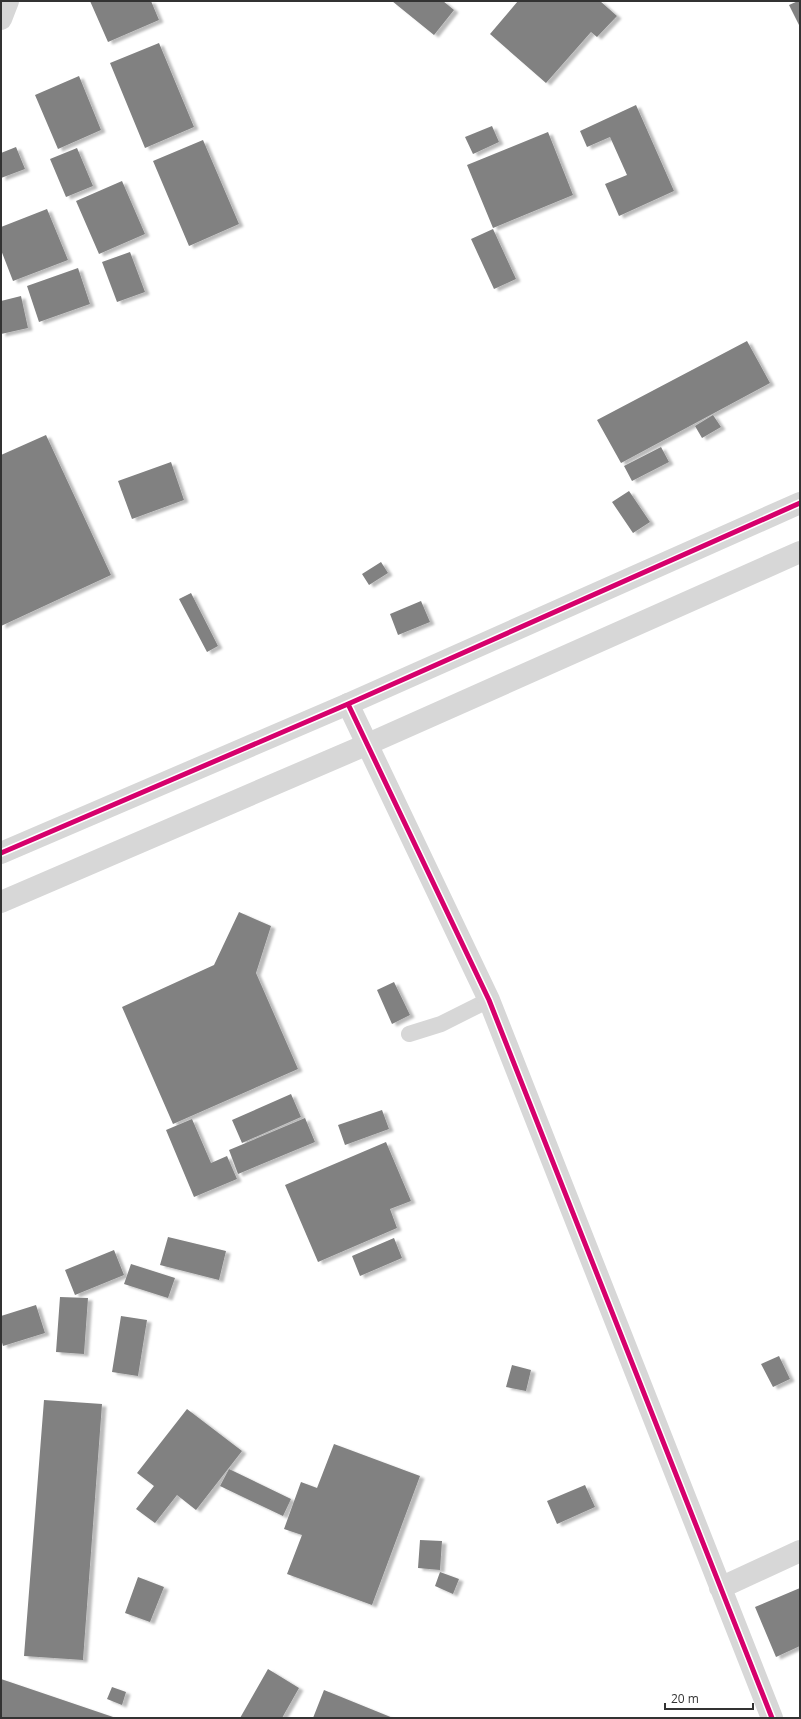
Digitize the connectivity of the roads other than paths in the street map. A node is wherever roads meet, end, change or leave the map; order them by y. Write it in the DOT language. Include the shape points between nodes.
graph roads {
  1 [pos="8,1"];
  2 [pos="1,19"];
  3 [pos="800,504"];
  4 [pos="800,552"];
  5 [pos="348,704"];
  6 [pos="368,744"];
  7 [pos="1,853"];
  8 [pos="1,902"];
  9 [pos="489,1000"];
  10 [pos="409,1034"];
  11 [pos="800,1551"];
  12 [pos="720,1588"];
  13 [pos="772,1718"];
  1 -- 2 [label="street"];
  3 -- 5 [label="street"];
  4 -- 6 [label="street"];
  5 -- 6 [label="street"];
  5 -- 7 [label="street"];
  6 -- 8 [label="street"];
  6 -- 9 [label="street"];
  9 -- 10 [label="lane" via="441,1024"];
  9 -- 12 [label="street"];
  11 -- 12 [label="street"];
  12 -- 13 [label="street"];
}
